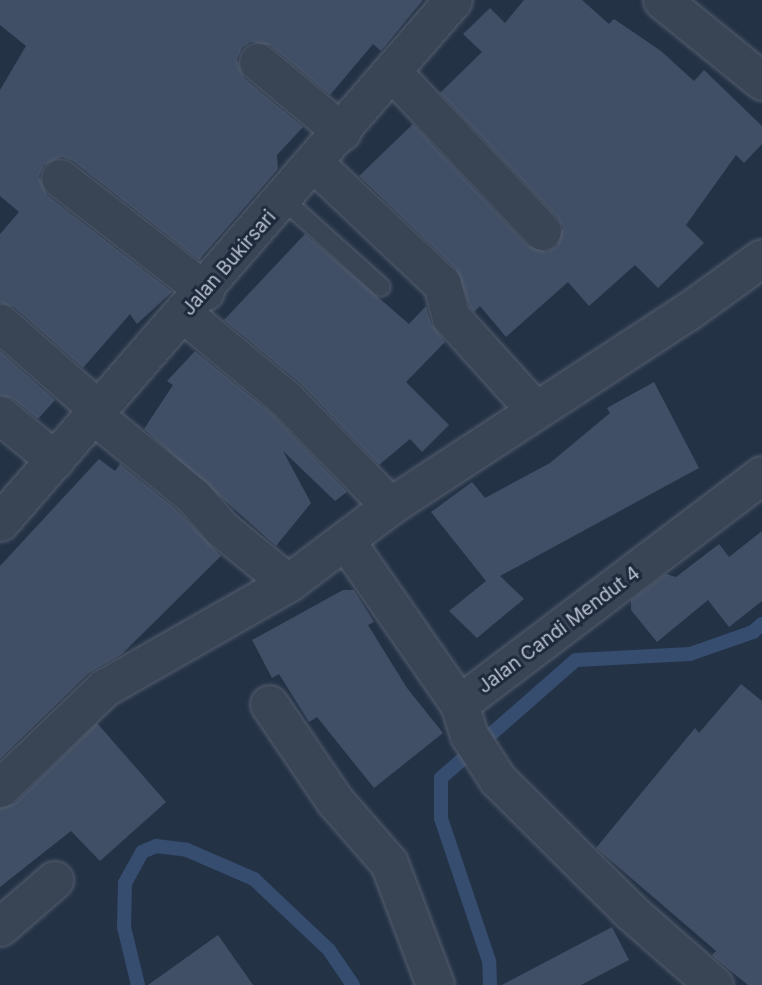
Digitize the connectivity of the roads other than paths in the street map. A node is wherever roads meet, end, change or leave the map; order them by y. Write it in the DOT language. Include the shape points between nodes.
graph roads {
  1 [pos="453,0"];
  2 [pos="662,0"];
  3 [pos="258,62"];
  4 [pos="393,73"];
  5 [pos="762,81"];
  6 [pos="342,132"];
  7 [pos="315,164"];
  8 [pos="60,178"];
  9 [pos="284,200"];
  10 [pos="542,231"];
  11 [pos="762,258"];
  12 [pos="382,286"];
  13 [pos="194,302"];
  14 [pos="0,323"];
  15 [pos="534,409"];
  16 [pos="98,414"];
  17 [pos="0,415"];
  18 [pos="55,460"];
  19 [pos="762,475"];
  20 [pos="390,506"];
  21 [pos="0,522"];
  22 [pos="345,540"];
  23 [pos="288,583"];
  24 [pos="269,704"];
  25 [pos="464,720"];
  26 [pos="0,788"];
  27 [pos="54,880"];
  28 [pos="0,927"];
  29 [pos="435,985"];
  30 [pos="714,985"];
  1 -- 4 [label="street, Jalan Bukirsari"];
  2 -- 5 [label="street"];
  3 -- 6 [label="street"];
  4 -- 6 [label="street, Jalan Bukirsari"];
  4 -- 10 [label="street"];
  6 -- 7 [label="street, Jalan Bukirsari"];
  7 -- 9 [label="street, Jalan Bukirsari"];
  7 -- 15 [label="street" via="442,284 451,317"];
  8 -- 13 [label="street"];
  9 -- 12 [label="lane"];
  9 -- 13 [label="street, Jalan Bukirsari"];
  11 -- 15 [label="street" via="687,312"];
  13 -- 16 [label="street, Jalan Bukirsari"];
  13 -- 20 [label="street"];
  14 -- 16 [label="street"];
  15 -- 20 [label="street"];
  16 -- 18 [label="street, Jalan Bukirsari"];
  16 -- 23 [label="street" via="193,496 222,529"];
  17 -- 18 [label="street"];
  18 -- 21 [label="street, Jalan Bukirsari"];
  19 -- 25 [label="street, Jalan Candi Mendut 4"];
  20 -- 22 [label="street"];
  22 -- 23 [label="street"];
  22 -- 25 [label="street"];
  23 -- 26 [label="street" via="104,688"];
  24 -- 29 [label="street" via="335,801 389,863"];
  25 -- 30 [label="street" via="499,780 631,912"];
  27 -- 28 [label="street"];
}
